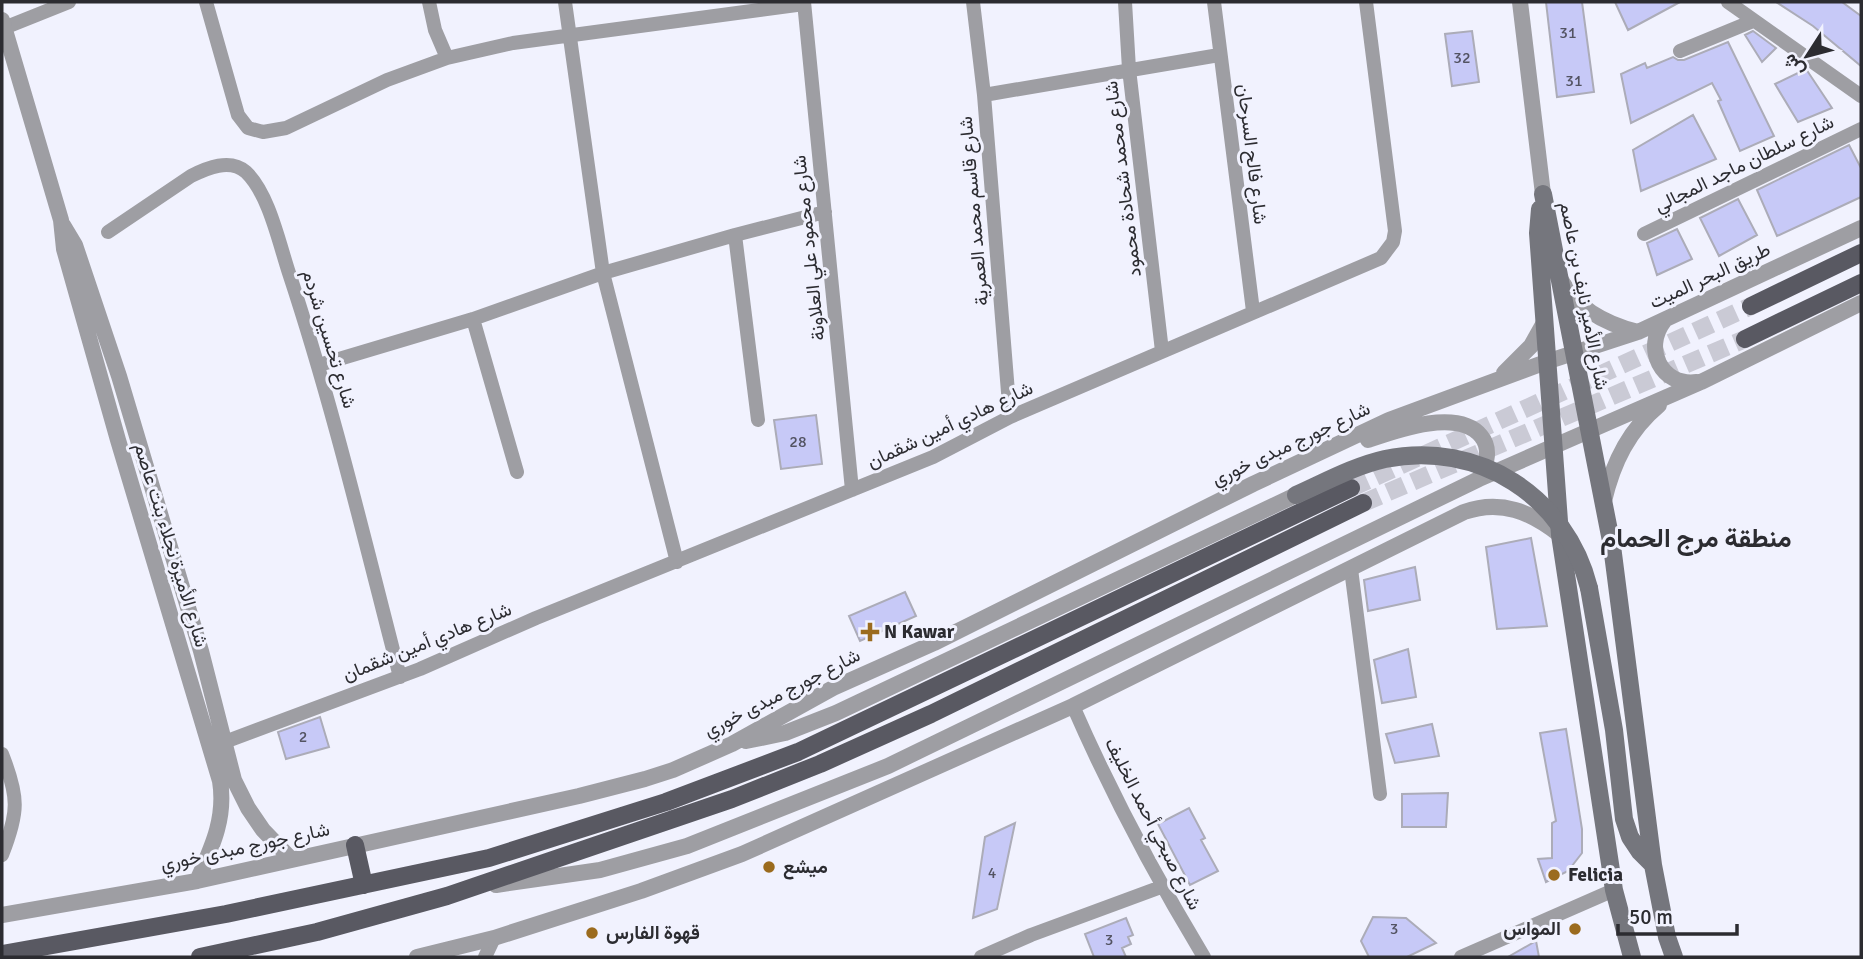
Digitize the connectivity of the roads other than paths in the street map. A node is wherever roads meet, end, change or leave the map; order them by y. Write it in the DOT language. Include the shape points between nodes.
graph roads {
  1 [pos="69,2"];
  2 [pos="206,2"];
  3 [pos="429,2"];
  4 [pos="565,2"];
  5 [pos="973,2"];
  6 [pos="1125,2"];
  7 [pos="1214,2"];
  8 [pos="1366,2"];
  9 [pos="1520,2"];
  10 [pos="1728,2"];
  11 [pos="804,3"];
  12 [pos="1753,20"];
  13 [pos="3,24"];
  14 [pos="570,36"];
  15 [pos="1680,51"];
  16 [pos="1219,55"];
  17 [pos="447,58"];
  18 [pos="1129,69"];
  19 [pos="984,95"];
  20 [pos="1861,96"];
  21 [pos="1861,129"];
  22 [pos="1543,194"];
  23 [pos="825,212"];
  24 [pos="1861,228"];
  25 [pos="108,232"];
  26 [pos="1644,234"];
  27 [pos="735,235"];
  28 [pos="1861,253"];
  29 [pos="603,273"];
  30 [pos="1559,276"];
  31 [pos="1861,283"];
  32 [pos="1861,303"];
  33 [pos="1751,306"];
  34 [pos="1252,311"];
  35 [pos="472,318"];
  36 [pos="1545,321"];
  37 [pos="1664,321"];
  38 [pos="1638,332"];
  39 [pos="1745,339"];
  40 [pos="1162,351"];
  41 [pos="1573,354"];
  42 [pos="1546,362"];
  43 [pos="319,365"];
  44 [pos="1492,382"];
  45 [pos="1701,382"];
  46 [pos="1675,393"];
  47 [pos="1010,417"];
  48 [pos="758,420"];
  49 [pos="1589,429"];
  50 [pos="1553,446"];
  51 [pos="517,472"];
  52 [pos="1479,479"];
  53 [pos="1253,484"];
  54 [pos="1351,488"];
  55 [pos="852,490"];
  56 [pos="1296,495"];
  57 [pos="1604,501"];
  58 [pos="1363,503"];
  59 [pos="1560,534"];
  60 [pos="677,562"];
  61 [pos="1351,569"];
  62 [pos="400,677"];
  63 [pos="1073,706"];
  64 [pos="986,719"];
  65 [pos="732,744"];
  66 [pos="217,745"];
  67 [pos="2,754"];
  68 [pos="1380,794"];
  69 [pos="855,805"];
  70 [pos="355,845"];
  71 [pos="2,855"];
  72 [pos="291,859"];
  73 [pos="1653,865"];
  74 [pos="197,881"];
  75 [pos="364,886"];
  76 [pos="1161,887"];
  77 [pos="473,888"];
  78 [pos="1614,890"];
  79 [pos="2,915"];
  80 [pos="494,938"];
  81 [pos="2,954"];
  82 [pos="200,957"];
  83 [pos="417,957"];
  84 [pos="485,957"];
  85 [pos="981,957"];
  86 [pos="1204,957"];
  87 [pos="1461,957"];
  88 [pos="1632,957"];
  89 [pos="1674,957"];
  1 -- 13 [label="street"];
  2 -- 17 [label="street" via="239,114 248,128 263,132 286,128 387,80"];
  3 -- 17 [label="street"];
  4 -- 14 [label="street"];
  5 -- 19 [label="street, شارع قاسم محمد العمرية"];
  6 -- 18 [label="street, شارع محمد شحادة محمود"];
  7 -- 16 [label="street, شارع فالح السرحان"];
  8 -- 34 [label="street, شارع هادي أمين شقمان" via="1393,242 1372,263"];
  9 -- 22 [label="street"];
  10 -- 12 [label="street"];
  11 -- 14 [label="street"];
  11 -- 23 [label="street, شارع محمود علي العلاونة"];
  12 -- 15 [label="street"];
  12 -- 20 [label="street"];
  13 -- 66 [label="street, شارع الأميرة نجلاء بنت عاصم" via="61,220 100,315 201,651"];
  14 -- 17 [label="street"];
  14 -- 29 [label="street"];
  16 -- 18 [label="street"];
  16 -- 34 [label="street, شارع فالح السرحان"];
  18 -- 19 [label="street"];
  18 -- 40 [label="street, شارع محمد شحادة محمود"];
  19 -- 47 [label="street, شارع قاسم محمد العمرية"];
  21 -- 26 [label="street, شارع سلطان ماجد المجالي"];
  22 -- 30 [label="main road, شارع الأمير نايف بن عاصم"];
  22 -- 36 [label="main road, شارع الأمير نايف بن عاصم" via="1538,233"];
  23 -- 27 [label="street"];
  23 -- 55 [label="street, شارع محمود علي العلاونة"];
  24 -- 37 [label="street, طريق البحر الميت"];
  25 -- 43 [label="street, شارع تحسين شردم" via="191,176 224,165 240,167 264,199"];
  27 -- 29 [label="street"];
  27 -- 48 [label="street"];
  28 -- 33 [label="main road"];
  29 -- 35 [label="street"];
  29 -- 60 [label="street"];
  30 -- 38 [label="street" via="1591,313"];
  30 -- 41 [label="main road, شارع الأمير نايف بن عاصم"];
  31 -- 39 [label="main road"];
  32 -- 45 [label="street"];
  34 -- 40 [label="street, شارع هادي أمين شقمان"];
  35 -- 43 [label="street"];
  35 -- 51 [label="street"];
  36 -- 42 [label="main road, شارع الأمير نايف بن عاصم"];
  36 -- 44 [label="street" via="1521,358"];
  37 -- 38 [label="street, طريق البحر الميت"];
  37 -- 45 [label="street" via="1654,344 1661,368 1682,382"];
  38 -- 41 [label="street, طريق البحر الميت"];
  40 -- 47 [label="street, شارع هادي أمين شقمان"];
  41 -- 42 [label="street, شارع جورج مبدى خوري"];
  41 -- 49 [label="main road, شارع الأمير نايف بن عاصم"];
  42 -- 44 [label="street, شارع جورج مبدى خوري"];
  42 -- 50 [label="main road, شارع الأمير نايف بن عاصم"];
  43 -- 62 [label="street, شارع تحسين شردم"];
  44 -- 53 [label="street, شارع جورج مبدى خوري" via="1389,421"];
  45 -- 46 [label="street"];
  46 -- 49 [label="street"];
  46 -- 57 [label="street" via="1628,439"];
  47 -- 55 [label="street, شارع هادي أمين شقمان" via="933,457"];
  49 -- 50 [label="street"];
  49 -- 57 [label="main road, شارع الأمير نايف بن عاصم"];
  50 -- 52 [label="street"];
  50 -- 59 [label="main road, شارع الأمير نايف بن عاصم"];
  52 -- 53 [label="street" via="1486,463 1485,441 1476,430 1457,422 1389,433"];
  52 -- 64 [label="street"];
  53 -- 65 [label="street, شارع جورج مبدى خوري" via="934,643 833,688"];
  54 -- 75 [label="main road" via="798,752 592,827 489,858"];
  55 -- 60 [label="street, شارع هادي أمين شقمان"];
  56 -- 65 [label="street" via="836,713 785,733"];
  56 -- 73 [label="main road, bridge" via="1383,459 1446,455 1512,480 1552,514 1577,551 1589,588 1624,819 1630,837"];
  57 -- 73 [label="main road, شارع الأمير نايف بن عاصم"];
  58 -- 77 [label="main road" via="820,764"];
  59 -- 61 [label="street" via="1524,511 1479,506"];
  59 -- 78 [label="main road, شارع الأمير نايف بن عاصم"];
  60 -- 62 [label="street, شارع هادي أمين شقمان"];
  61 -- 63 [label="street"];
  61 -- 68 [label="street"];
  62 -- 66 [label="street, شارع هادي أمين شقمان"];
  63 -- 69 [label="street"];
  63 -- 76 [label="street, شارع صبحي أحمد الخليف"];
  64 -- 69 [label="street" via="964,740"];
  64 -- 77 [label="street" via="888,766 687,846 600,870"];
  65 -- 70 [label="street, شارع جورج مبدى خوري" via="633,783"];
  66 -- 72 [label="street, شارع الأميرة نجلاء بنت عاصم" via="263,830"];
  66 -- 74 [label="street, شارع الأميرة نجلاء بنت عاصم" via="222,814"];
  67 -- 71 [label="street" via="16,807"];
  69 -- 80 [label="street" via="691,874"];
  70 -- 72 [label="street, شارع جورج مبدى خوري"];
  70 -- 75 [label="main road"];
  72 -- 74 [label="street, شارع جورج مبدى خوري"];
  73 -- 89 [label="main road, شارع الأمير نايف بن عاصم"];
  74 -- 79 [label="street, شارع جورج مبدى خوري"];
  75 -- 81 [label="main road"];
  76 -- 85 [label="street"];
  76 -- 86 [label="street, شارع صبحي أحمد الخليف"];
  77 -- 82 [label="main road" via="317,932"];
  78 -- 87 [label="street"];
  78 -- 88 [label="main road, شارع الأمير نايف بن عاصم"];
  80 -- 83 [label="street"];
  80 -- 84 [label="street"];
}
